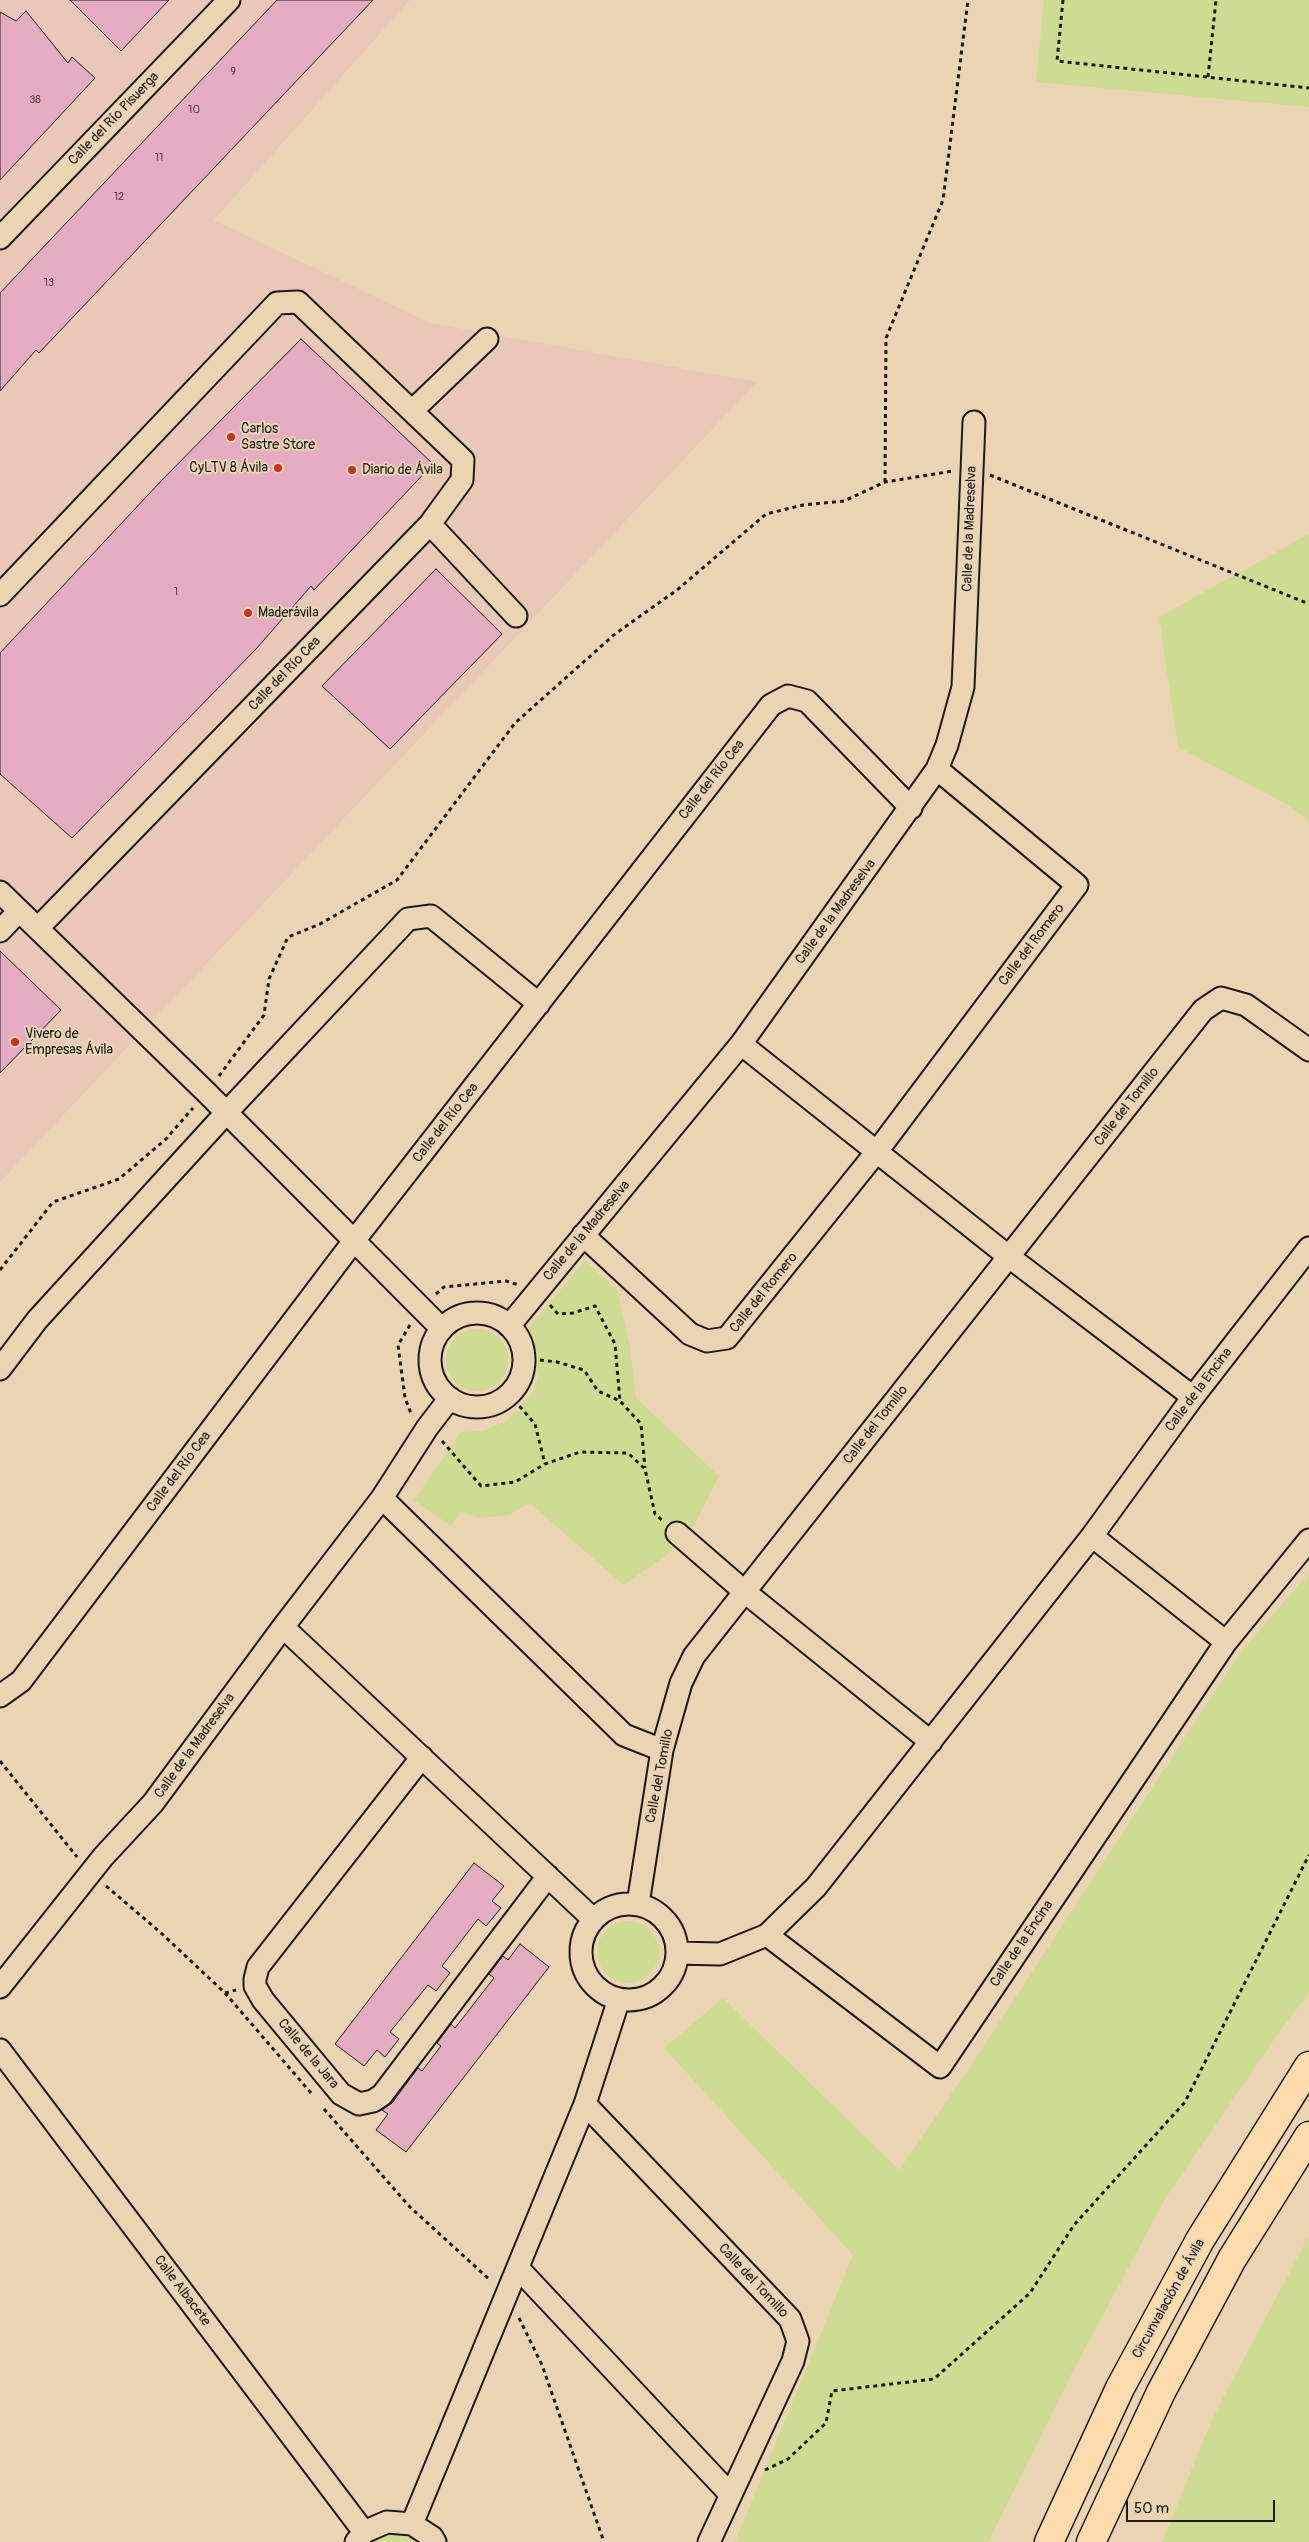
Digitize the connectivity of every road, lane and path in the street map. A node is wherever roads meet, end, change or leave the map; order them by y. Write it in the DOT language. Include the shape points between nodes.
graph roads {
  1 [pos="229,0"];
  2 [pos="968,0"];
  3 [pos="1064,0"];
  4 [pos="1216,0"];
  5 [pos="1208,77"];
  6 [pos="1309,88"];
  7 [pos="0,238"];
  8 [pos="487,339"];
  9 [pos="412,411"];
  10 [pos="974,422"];
  11 [pos="973,468"];
  12 [pos="885,482"];
  13 [pos="430,524"];
  14 [pos="0,595"];
  15 [pos="1309,604"];
  16 [pos="516,616"];
  17 [pos="937,769"];
  18 [pos="910,808"];
  19 [pos="0,892"];
  20 [pos="19,911"];
  21 [pos="38,928"];
  22 [pos="0,931"];
  23 [pos="539,1004"];
  24 [pos="741,1044"];
  25 [pos="1309,1050"];
  26 [pos="206,1092"];
  27 [pos="226,1113"];
  28 [pos="878,1150"];
  29 [pos="583,1235"];
  30 [pos="353,1242"];
  31 [pos="1309,1248"];
  32 [pos="1008,1256"];
  33 [pos="0,1270"];
  34 [pos="509,1326"];
  35 [pos="442,1329"];
  36 [pos="524,1358"];
  37 [pos="0,1369"];
  38 [pos="509,1394"];
  39 [pos="450,1398"];
  40 [pos="1192,1398"];
  41 [pos="460,1462"];
  42 [pos="546,1464"];
  43 [pos="645,1469"];
  44 [pos="382,1498"];
  45 [pos="676,1533"];
  46 [pos="1092,1536"];
  47 [pos="1309,1540"];
  48 [pos="745,1592"];
  49 [pos="283,1627"];
  50 [pos="1226,1642"];
  51 [pos="0,1696"];
  52 [pos="930,1742"];
  53 [pos="662,1750"];
  54 [pos="422,1757"];
  55 [pos="0,1761"];
  56 [pos="1309,1855"];
  57 [pos="90,1873"];
  58 [pos="548,1876"];
  59 [pos="638,1904"];
  60 [pos="593,1919"];
  61 [pos="768,1935"];
  62 [pos="677,1954"];
  63 [pos="0,1988"];
  64 [pos="619,1998"];
  65 [pos="0,2050"];
  66 [pos="1309,2066"];
  67 [pos="315,2098"];
  68 [pos="585,2104"];
  69 [pos="321,2105"];
  70 [pos="1309,2136"];
  71 [pos="518,2268"];
  72 [pos="506,2294"];
  73 [pos="732,2489"];
  74 [pos="412,2524"];
  75 [pos="360,2537"];
  76 [pos="435,2542"];
  77 [pos="604,2542"];
  78 [pos="709,2542"];
  79 [pos="1049,2542"];
  80 [pos="1090,2542"];
  1 -- 7 [label="street, Calle del Río Pisuerga"];
  2 -- 12 [label="path" via="943,200 886,338"];
  3 -- 5 [label="path" via="1057,61"];
  4 -- 5 [label="path"];
  5 -- 6 [label="path"];
  8 -- 9 [label="street"];
  9 -- 13 [label="street, Calle del Río Cea" via="463,460 462,480"];
  9 -- 14 [label="street, Calle del Río Cea" via="298,302 277,303"];
  10 -- 11 [label="street, Calle de la Madreselva"];
  11 -- 12 [label="path"];
  11 -- 15 [label="path"];
  11 -- 17 [label="street, Calle de la Madreselva" via="963,687"];
  12 -- 26 [label="path" via="844,501 803,505 766,514 677,590 615,634 514,723 397,880 320,924 288,937 270,979 264,1015"];
  13 -- 16 [label="street"];
  13 -- 21 [label="street, Calle del Río Cea"];
  17 -- 18 [label="street, Calle de la Madreselva"];
  17 -- 28 [label="street, Calle del Romero" via="1077,885"];
  18 -- 23 [label="street, Calle del Río Cea" via="807,701 788,696 771,704"];
  18 -- 24 [label="street, Calle de la Madreselva"];
  19 -- 20 [label="street"];
  20 -- 21 [label="street"];
  20 -- 22 [label="street"];
  21 -- 26 [label="street"];
  23 -- 27 [label="street" via="431,916 408,919"];
  23 -- 30 [label="street, Calle del Río Cea"];
  24 -- 28 [label="street"];
  24 -- 29 [label="street, Calle de la Madreselva"];
  25 -- 32 [label="street, Calle del Tomillo" via="1246,1005 1221,998 1203,1010"];
  26 -- 27 [label="street"];
  26 -- 33 [label="path" via="166,1139 119,1179 53,1202"];
  27 -- 30 [label="street"];
  27 -- 37 [label="street" via="37,1320"];
  28 -- 29 [label="street, Calle del Romero" via="727,1338 707,1341 690,1334"];
  28 -- 32 [label="street"];
  29 -- 34 [label="street, Calle de la Madreselva"];
  30 -- 35 [label="street"];
  30 -- 51 [label="street, Calle del Río Cea" via="21,1681"];
  31 -- 40 [label="street, Calle de la Encina"];
  32 -- 40 [label="street"];
  32 -- 48 [label="street, Calle del Tomillo"];
  34 -- 35 [label="street" via="497,1317 482,1313 453,1319"];
  34 -- 36 [label="street" via="517,1335"];
  35 -- 39 [label="street" via="430,1358 436,1380"];
  36 -- 38 [label="street" via="518,1383"];
  36 -- 43 [label="path" via="584,1370 598,1391 620,1401 641,1424"];
  38 -- 39 [label="street" via="496,1403 481,1407 465,1405"];
  38 -- 42 [label="path" via="536,1424"];
  39 -- 44 [label="street, Calle de la Madreselva"];
  40 -- 46 [label="street, Calle de la Encina"];
  41 -- 42 [label="path" via="481,1486 515,1482"];
  42 -- 43 [label="path" via="580,1452 628,1453"];
  43 -- 45 [label="path" via="655,1514"];
  44 -- 49 [label="street, Calle de la Madreselva"];
  44 -- 53 [label="street" via="624,1735"];
  45 -- 48 [label="street"];
  46 -- 50 [label="street"];
  46 -- 52 [label="street, Calle de la Encina"];
  47 -- 50 [label="street, Calle de la Encina"];
  48 -- 52 [label="street"];
  48 -- 53 [label="street, Calle del Tomillo" via="694,1656 681,1683"];
  49 -- 54 [label="street"];
  49 -- 57 [label="street, Calle de la Madreselva" via="153,1803"];
  50 -- 61 [label="street, Calle de la Encina" via="940,2067"];
  52 -- 61 [label="street, Calle de la Encina" via="816,1887"];
  53 -- 59 [label="street, Calle del Tomillo"];
  54 -- 58 [label="street"];
  54 -- 58 [label="street, Calle de la Jara" via="258,1968 255,1979 263,2000 341,2094 359,2104 382,2095"];
  55 -- 57 [label="path"];
  56 -- 73 [label="path" via="1185,2102 1074,2225 1030,2293 934,2379 832,2392 826,2423 788,2459"];
  57 -- 63 [label="street, Calle de la Madreselva"];
  57 -- 67 [label="path" via="225,1993"];
  58 -- 60 [label="street"];
  59 -- 60 [label="street" via="606,1909"];
  59 -- 62 [label="street" via="651,1909 670,1927"];
  60 -- 64 [label="street" via="581,1945 586,1973 605,1993"];
  61 -- 62 [label="street, Calle de la Encina" via="720,1954"];
  62 -- 64 [label="street" via="668,1980 658,1990 632,1999"];
  64 -- 68 [label="street"];
  65 -- 75 [label="street, Calle Albacete"];
  66 -- 79 [label="highway, Circunvalación de Ávila" via="1196,2249 1120,2388"];
  68 -- 71 [label="street"];
  68 -- 73 [label="street, Calle del Tomillo" via="790,2319 798,2341 792,2361"];
  69 -- 72 [label="path" via="410,2208"];
  70 -- 80 [label="highway" via="1232,2260 1160,2392"];
  71 -- 72 [label="street"];
  71 -- 73 [label="street"];
  72 -- 74 [label="street"];
  72 -- 77 [label="path" via="542,2365"];
  73 -- 78 [label="street, Calle del Tomillo"];
  74 -- 75 [label="street" via="387,2522"];
  74 -- 76 [label="street"];
}
